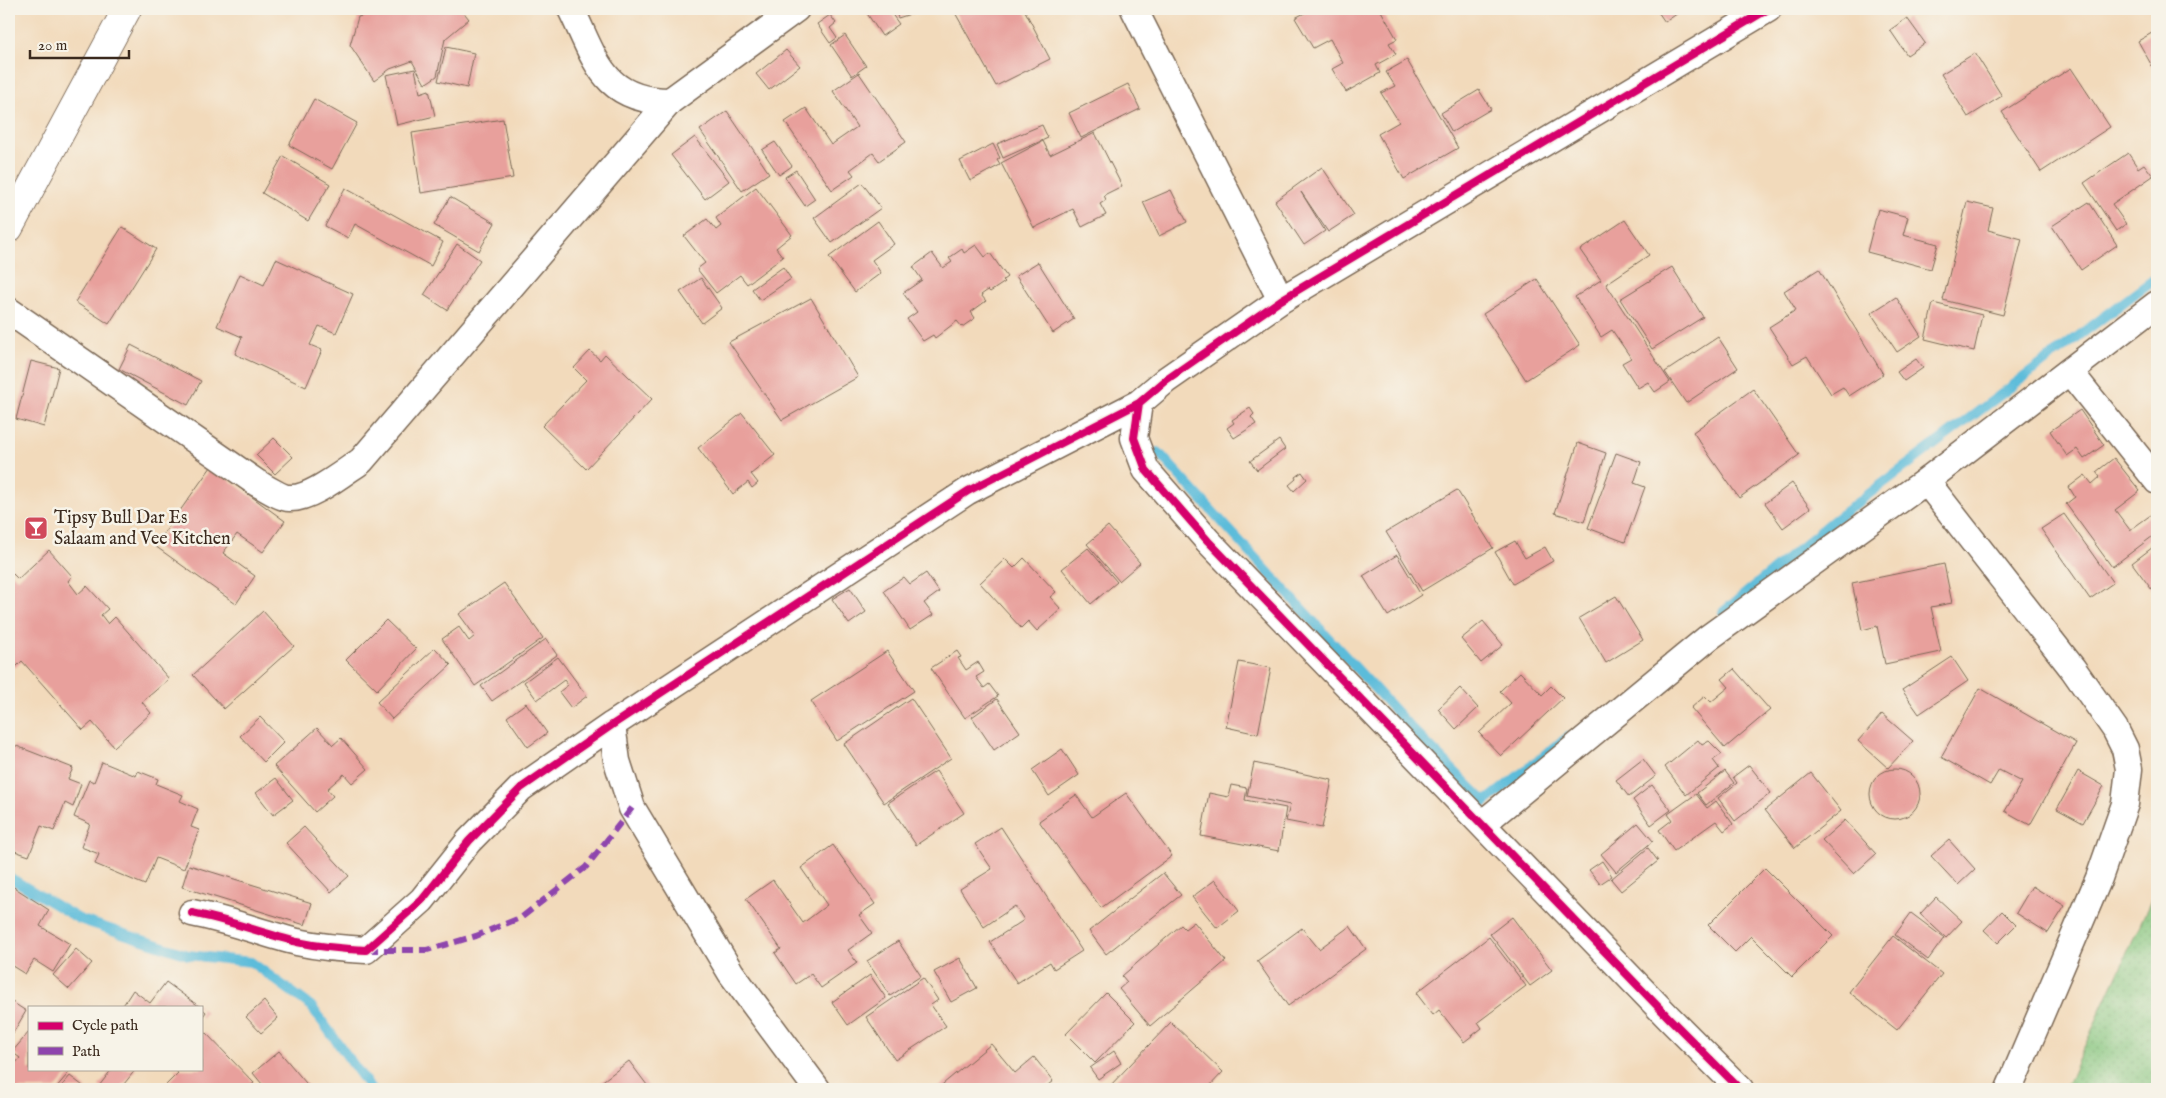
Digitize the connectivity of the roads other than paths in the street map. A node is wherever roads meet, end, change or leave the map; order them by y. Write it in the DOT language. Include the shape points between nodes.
graph roads {
  1 [pos="571,9"];
  2 [pos="796,9"];
  3 [pos="1134,9"];
  4 [pos="1768,9"];
  5 [pos="123,10"];
  6 [pos="670,100"];
  7 [pos="9,228"];
  8 [pos="1281,300"];
  9 [pos="2157,304"];
  10 [pos="9,311"];
  11 [pos="2070,372"];
  12 [pos="1139,403"];
  13 [pos="1926,481"];
  14 [pos="2157,481"];
  15 [pos="612,725"];
  16 [pos="1482,824"];
  17 [pos="192,913"];
  18 [pos="817,1089"];
  19 [pos="1740,1089"];
  20 [pos="2009,1089"];
  1 -- 6 [label="street" via="600,69 613,85 631,95 650,100"];
  2 -- 6 [label="street"];
  3 -- 8 [label="street"];
  4 -- 8 [label="street"];
  5 -- 7 [label="main road"];
  6 -- 10 [label="street" via="361,461 325,487 309,494 289,498 257,483"];
  8 -- 12 [label="street" via="1166,380"];
  9 -- 11 [label="street"];
  11 -- 13 [label="street"];
  11 -- 14 [label="street"];
  12 -- 15 [label="street" via="968,492"];
  12 -- 16 [label="street" via="1134,438 1146,470 1208,541"];
  13 -- 16 [label="street" via="1708,638"];
  13 -- 20 [label="street" via="2079,676 2115,728 2125,749 2129,769 2126,804 2099,878"];
  15 -- 17 [label="street" via="521,788 469,841 422,900 366,950 297,942"];
  15 -- 18 [label="street" via="617,761 632,808 731,973"];
  16 -- 19 [label="street"];
}
